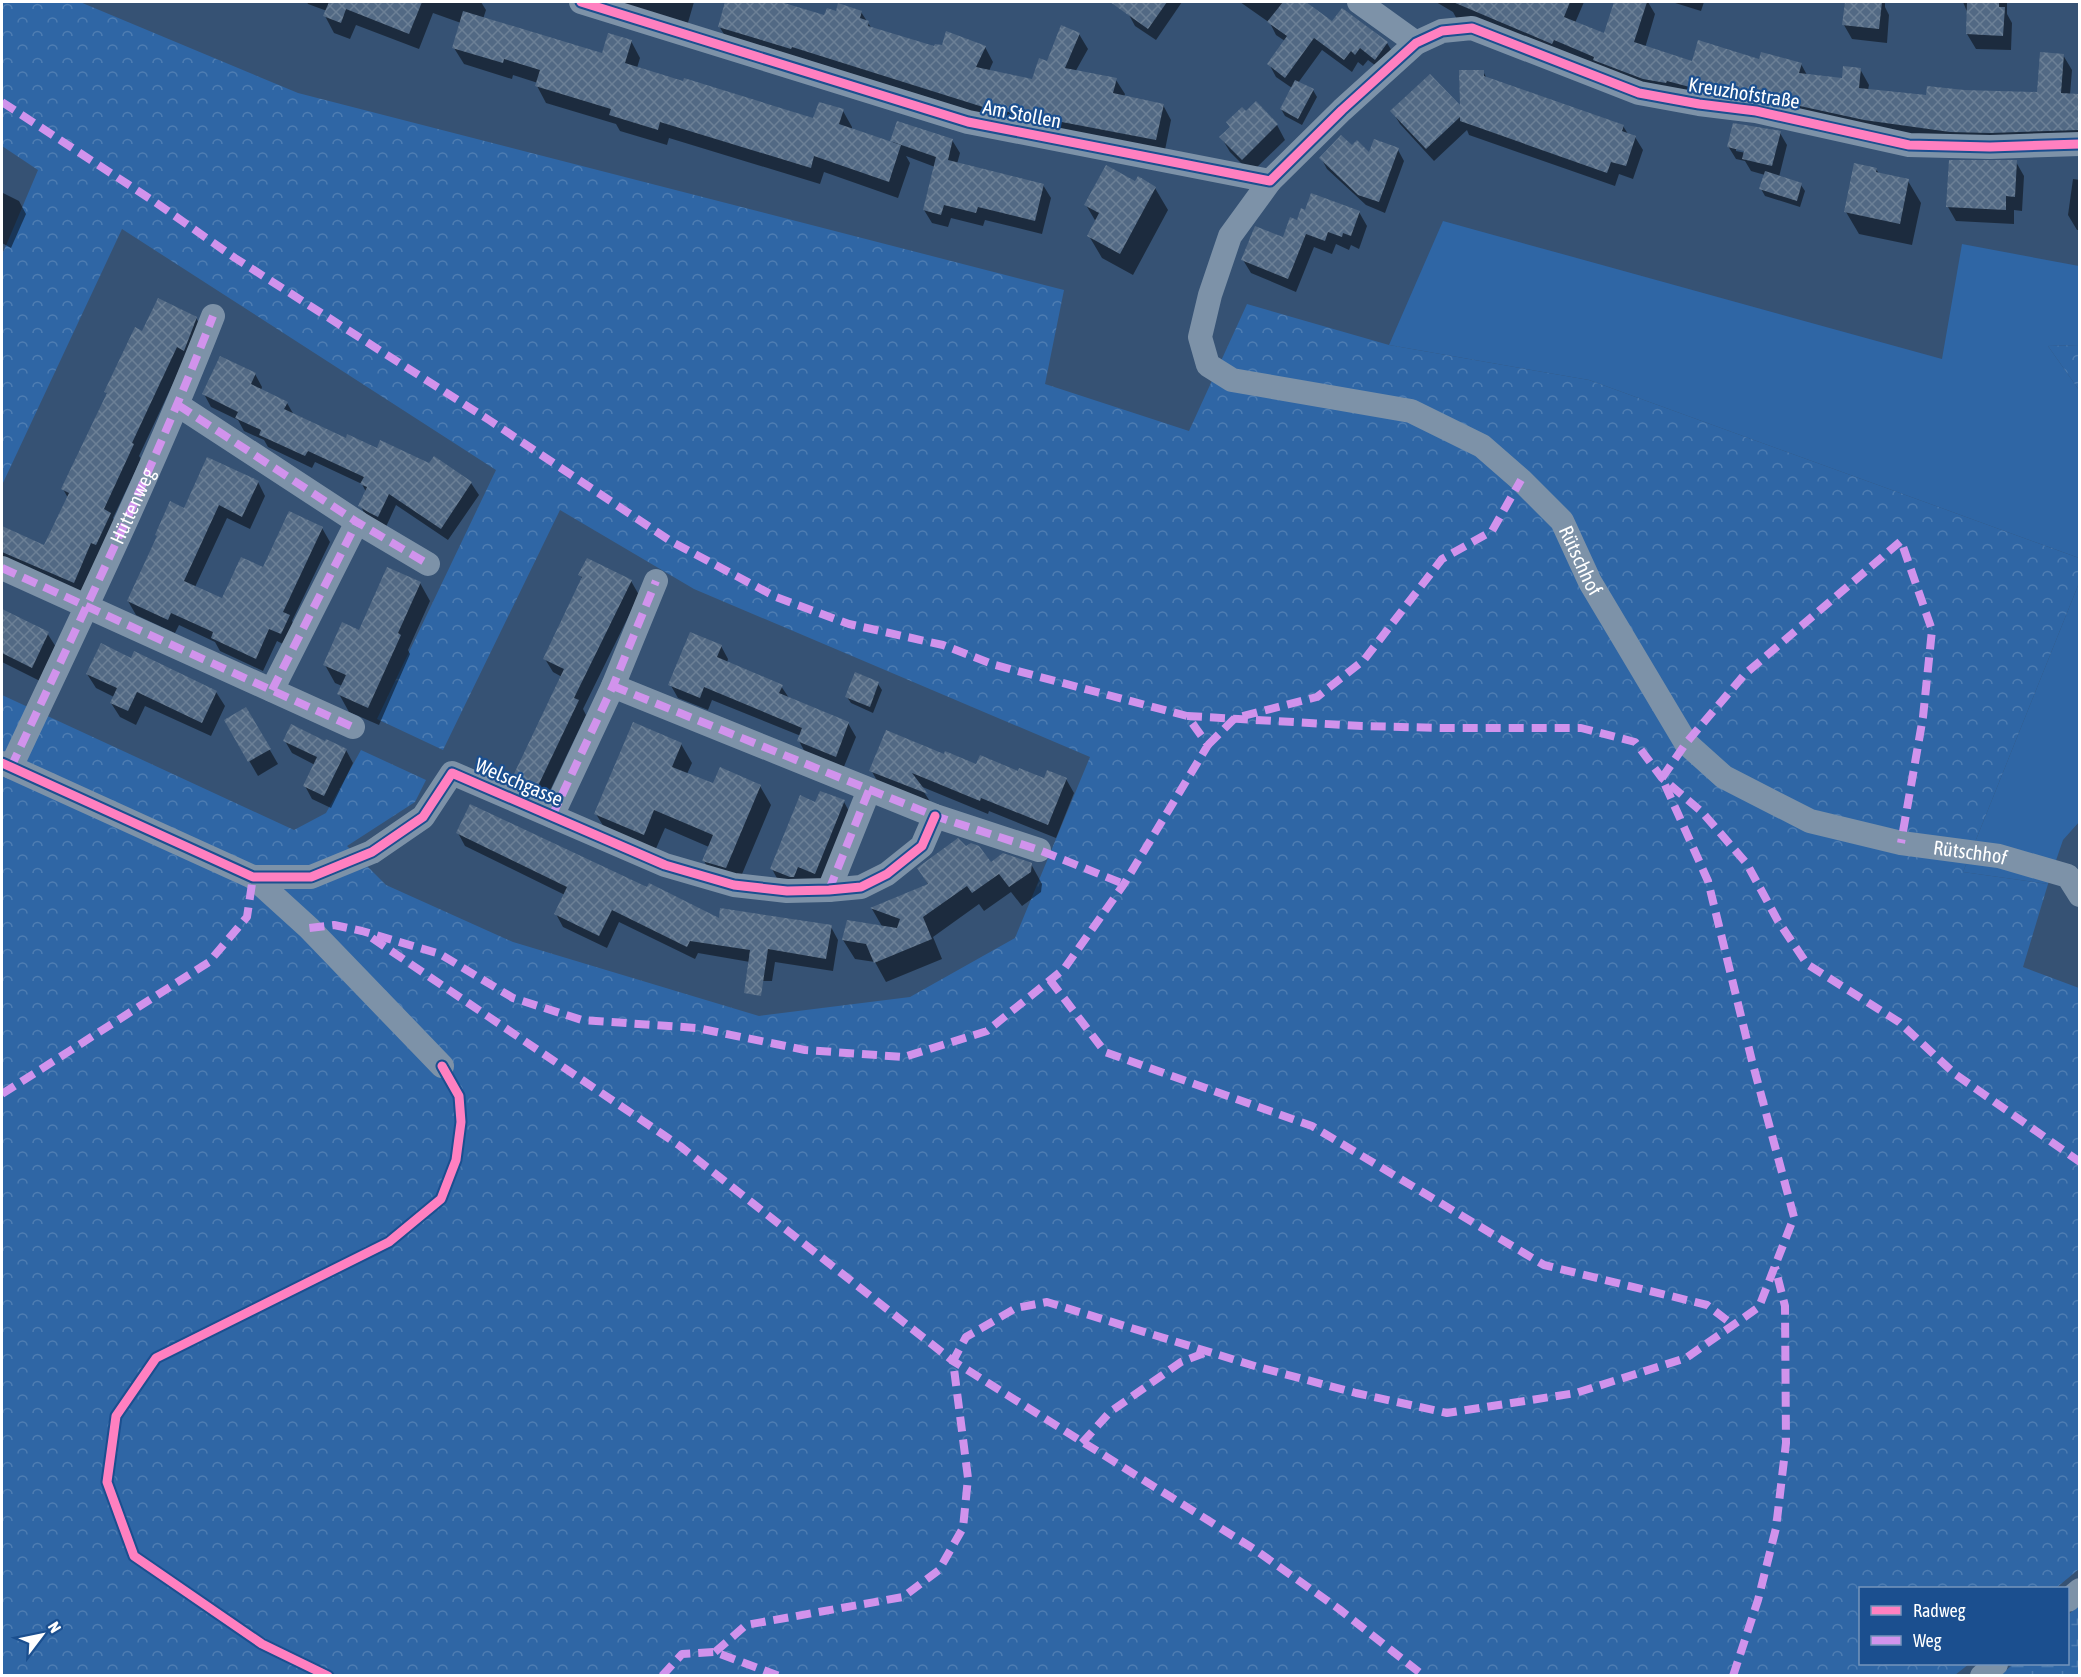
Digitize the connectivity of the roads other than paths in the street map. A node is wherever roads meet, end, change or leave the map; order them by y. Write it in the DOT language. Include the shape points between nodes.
graph roads {
  1 [pos="581,2"];
  2 [pos="1359,2"];
  3 [pos="1416,44"];
  4 [pos="2079,144"];
  5 [pos="1270,181"];
  6 [pos="213,316"];
  7 [pos="178,405"];
  8 [pos="357,522"];
  9 [pos="428,564"];
  10 [pos="2,568"];
  11 [pos="656,580"];
  12 [pos="87,606"];
  13 [pos="613,686"];
  14 [pos="272,690"];
  15 [pos="353,727"];
  16 [pos="6,765"];
  17 [pos="869,790"];
  18 [pos="552,816"];
  19 [pos="935,816"];
  20 [pos="1039,850"];
  21 [pos="253,877"];
  22 [pos="829,890"];
  23 [pos="2079,895"];
  24 [pos="442,1066"];
  25 [pos="1995,1665"];
  26 [pos="1982,1676"];
  1 -- 5 [label="street, Am Stollen" via="968,122"];
  2 -- 3 [label="street"];
  3 -- 4 [label="street, Kreuzhofstraße" via="1442,31 1472,28 1639,93 1756,111 1909,145"];
  3 -- 5 [label="street"];
  5 -- 23 [label="street, Rütschhof" via="1230,236 1210,294 1200,337 1208,365 1232,380 1411,411 1482,446 1562,521 1590,582 1686,743 1724,777 1810,821 1901,843 1999,856 2068,876"];
  6 -- 7 [label="street, Hüttenweg"];
  7 -- 8 [label="street"];
  7 -- 12 [label="street, Hüttenweg"];
  8 -- 9 [label="street"];
  8 -- 14 [label="street"];
  10 -- 12 [label="street"];
  11 -- 13 [label="street, Welschgasse"];
  12 -- 14 [label="street"];
  12 -- 16 [label="street, Hüttenweg"];
  13 -- 17 [label="street"];
  13 -- 18 [label="street, Welschgasse"];
  14 -- 15 [label="street"];
  16 -- 21 [label="street, Welschgasse"];
  17 -- 19 [label="street"];
  17 -- 22 [label="street"];
  18 -- 21 [label="street, Welschgasse" via="452,773 423,816 372,852 311,877"];
  18 -- 22 [label="street, Welschgasse" via="665,865 734,885 787,891"];
  19 -- 20 [label="street"];
  19 -- 22 [label="street, Welschgasse" via="922,846 887,874 861,886"];
  21 -- 24 [label="street" via="309,928"];
  25 -- 26 [label="street"];
}
